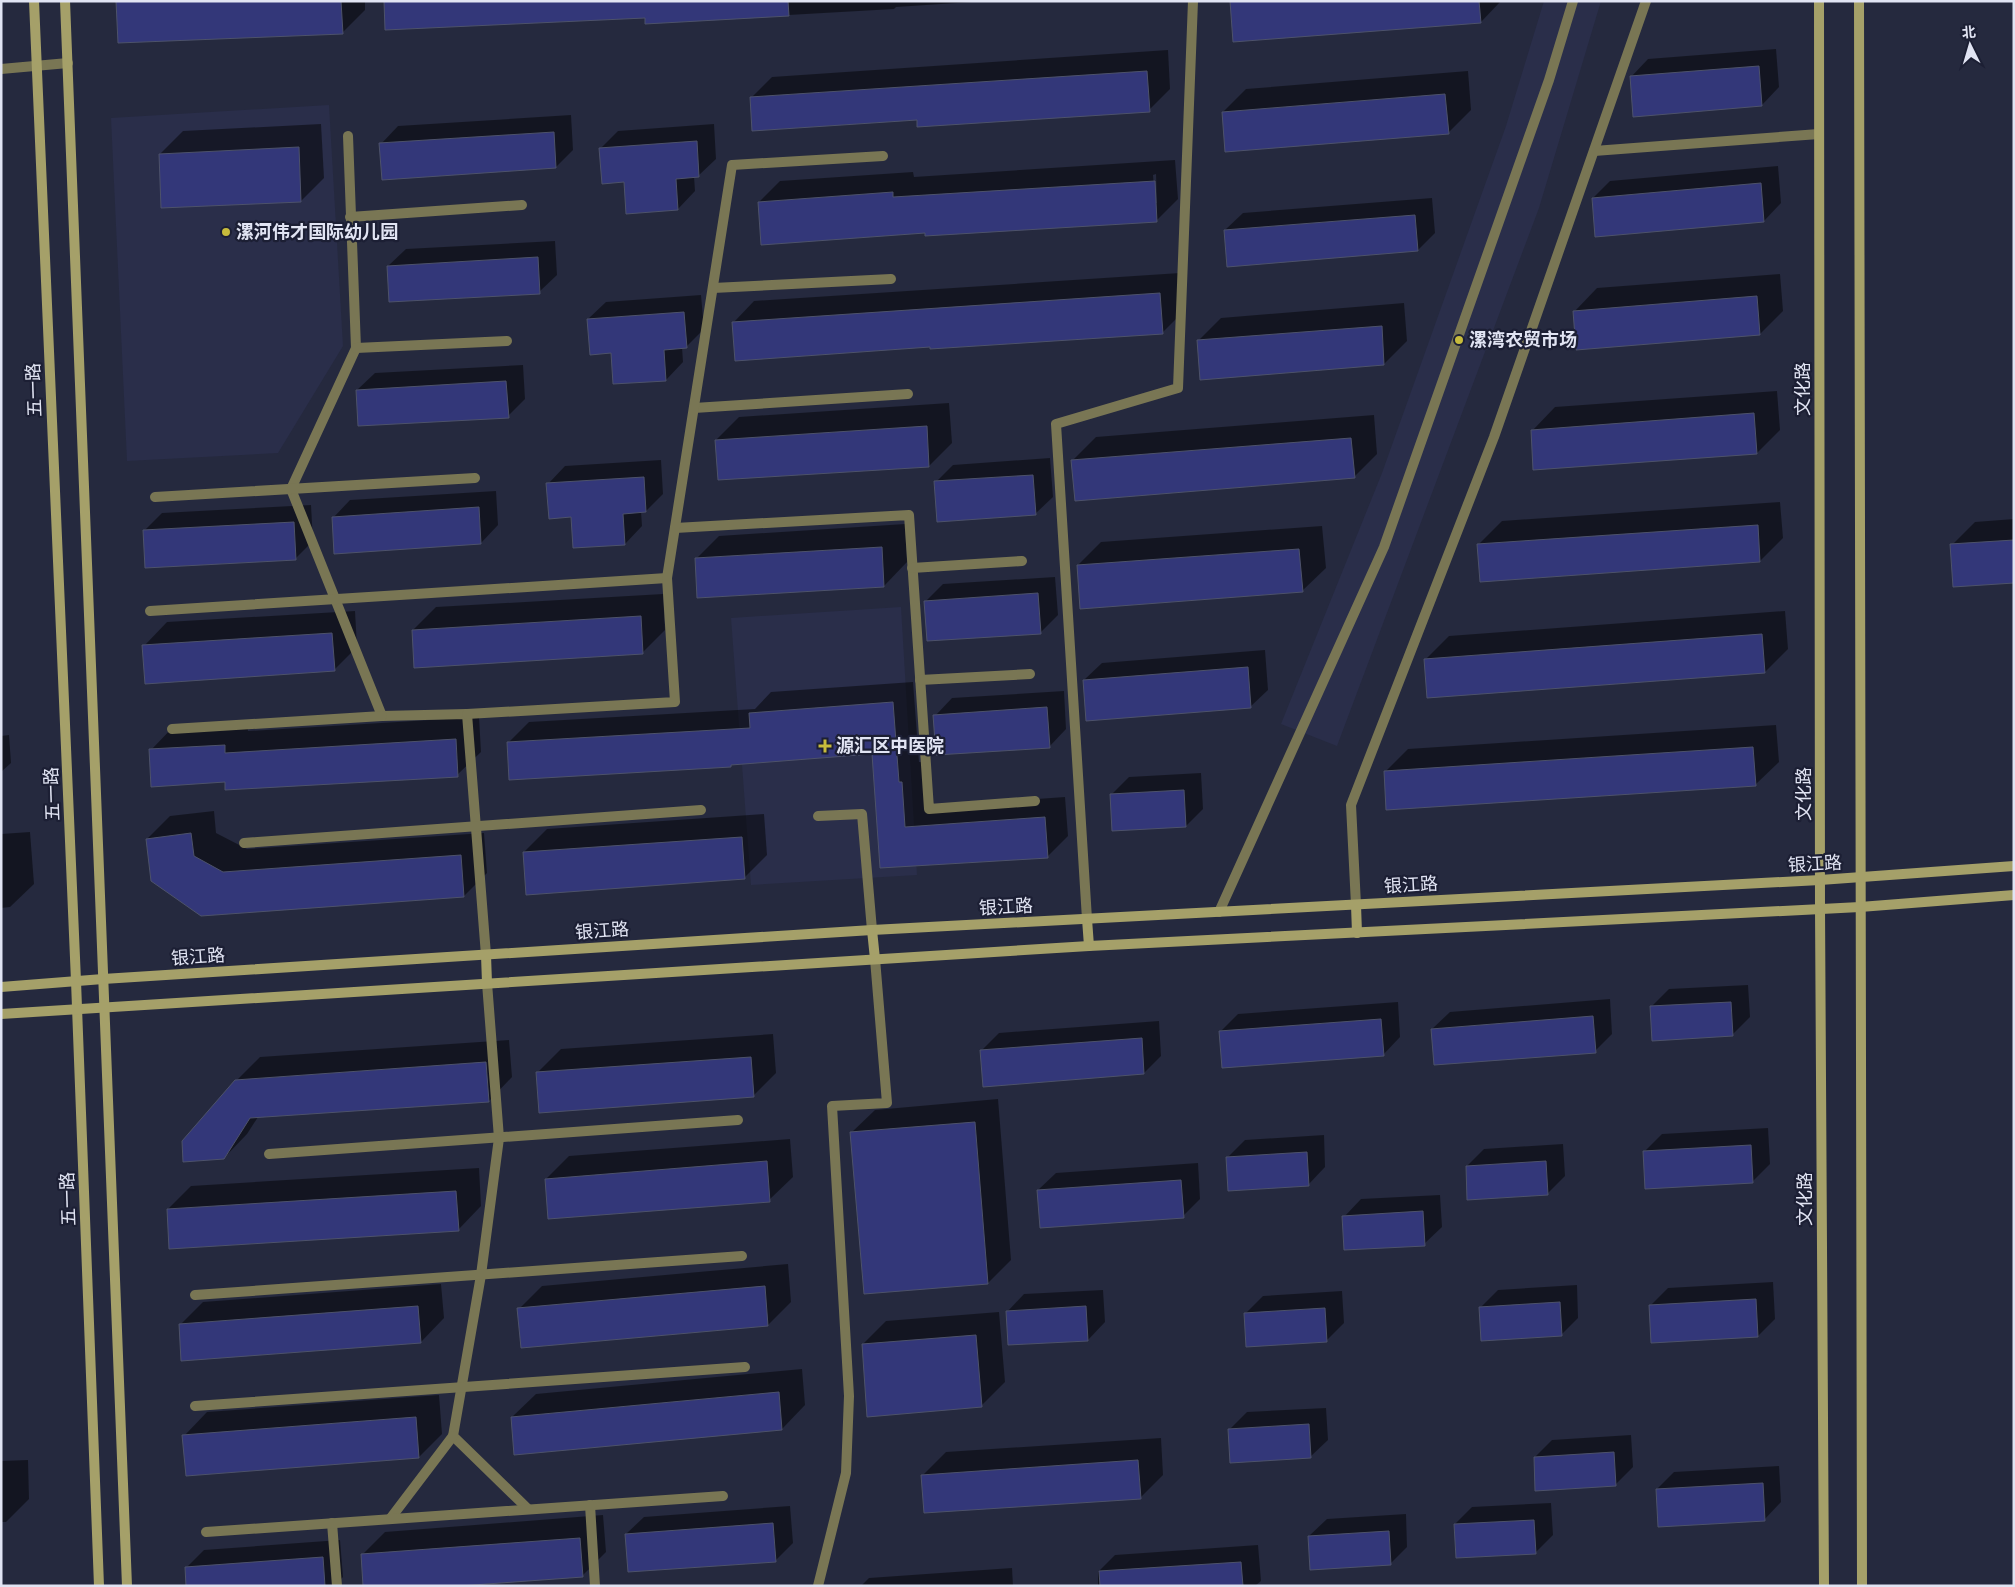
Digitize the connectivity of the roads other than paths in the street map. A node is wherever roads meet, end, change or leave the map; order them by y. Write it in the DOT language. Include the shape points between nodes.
graph roads {
  1 [pos="34,1"];
  2 [pos="65,1"];
  3 [pos="1194,1"];
  4 [pos="1573,1"];
  5 [pos="1646,1"];
  6 [pos="1819,1"];
  7 [pos="1859,1"];
  8 [pos="68,63"];
  9 [pos="37,66"];
  10 [pos="1,69"];
  11 [pos="1819,134"];
  12 [pos="348,136"];
  13 [pos="1594,151"];
  14 [pos="883,156"];
  15 [pos="522,205"];
  16 [pos="350,216"];
  17 [pos="891,279"];
  18 [pos="713,288"];
  19 [pos="507,341"];
  20 [pos="356,348"];
  21 [pos="908,394"];
  22 [pos="694,408"];
  23 [pos="475,478"];
  24 [pos="291,489"];
  25 [pos="155,497"];
  26 [pos="675,528"];
  27 [pos="1022,560"];
  28 [pos="912,568"];
  29 [pos="667,578"];
  30 [pos="335,600"];
  31 [pos="150,611"];
  32 [pos="1030,674"];
  33 [pos="920,680"];
  34 [pos="467,714"];
  35 [pos="382,716"];
  36 [pos="172,729"];
  37 [pos="1035,801"];
  38 [pos="701,810"];
  39 [pos="818,816"];
  40 [pos="476,826"];
  41 [pos="244,843"];
  42 [pos="2014,866"];
  43 [pos="1860,877"];
  44 [pos="1820,880"];
  45 [pos="2014,895"];
  46 [pos="1356,905"];
  47 [pos="1860,907"];
  48 [pos="1820,909"];
  49 [pos="1219,912"];
  50 [pos="1087,918"];
  51 [pos="872,930"];
  52 [pos="1357,932"];
  53 [pos="1089,946"];
  54 [pos="486,955"];
  55 [pos="875,959"];
  56 [pos="103,979"];
  57 [pos="76,981"];
  58 [pos="487,983"];
  59 [pos="1,987"];
  60 [pos="105,1007"];
  61 [pos="77,1008"];
  62 [pos="1,1014"];
  63 [pos="738,1120"];
  64 [pos="498,1138"];
  65 [pos="269,1154"];
  66 [pos="742,1256"];
  67 [pos="481,1275"];
  68 [pos="195,1295"];
  69 [pos="745,1367"];
  70 [pos="462,1388"];
  71 [pos="195,1406"];
  72 [pos="453,1436"];
  73 [pos="723,1496"];
  74 [pos="590,1505"];
  75 [pos="528,1509"];
  76 [pos="390,1519"];
  77 [pos="332,1523"];
  78 [pos="206,1532"];
  79 [pos="99,1586"];
  80 [pos="127,1586"];
  81 [pos="337,1586"];
  82 [pos="595,1586"];
  83 [pos="818,1586"];
  84 [pos="1824,1586"];
  85 [pos="1862,1586"];
  1 -- 9 [label="street, 五一路"];
  2 -- 8 [label="street"];
  3 -- 50 [label="street" via="1178,388 1056,424"];
  4 -- 49 [label="street" via="1549,80 1384,547"];
  5 -- 13 [label="street"];
  6 -- 11 [label="street, 文化路"];
  7 -- 43 [label="street"];
  8 -- 9 [label="street"];
  8 -- 56 [label="street"];
  9 -- 10 [label="street"];
  9 -- 57 [label="street, 五一路"];
  11 -- 13 [label="street"];
  11 -- 44 [label="street, 文化路"];
  12 -- 16 [label="street"];
  13 -- 46 [label="street" via="1494,437 1351,805"];
  14 -- 18 [label="street" via="732,165"];
  15 -- 16 [label="street"];
  16 -- 20 [label="street"];
  17 -- 18 [label="street"];
  18 -- 22 [label="street"];
  19 -- 20 [label="street"];
  20 -- 24 [label="street"];
  21 -- 22 [label="street"];
  22 -- 26 [label="street"];
  23 -- 24 [label="street"];
  24 -- 25 [label="street"];
  24 -- 30 [label="street"];
  26 -- 28 [label="street" via="909,515"];
  26 -- 29 [label="street"];
  27 -- 28 [label="street"];
  28 -- 33 [label="street"];
  29 -- 30 [label="street"];
  29 -- 34 [label="street" via="675,702"];
  30 -- 31 [label="street"];
  30 -- 35 [label="street"];
  32 -- 33 [label="street"];
  33 -- 37 [label="street" via="929,809"];
  34 -- 35 [label="street"];
  34 -- 40 [label="street"];
  35 -- 36 [label="street"];
  38 -- 40 [label="street"];
  39 -- 51 [label="street" via="862,814"];
  40 -- 41 [label="street"];
  40 -- 54 [label="street"];
  42 -- 43 [label="street, 银江路"];
  43 -- 44 [label="street, 银江路"];
  43 -- 47 [label="street"];
  44 -- 46 [label="street, 银江路"];
  44 -- 48 [label="street, 文化路"];
  45 -- 47 [label="street"];
  46 -- 49 [label="street, 银江路"];
  46 -- 52 [label="street"];
  47 -- 48 [label="street"];
  47 -- 85 [label="street"];
  48 -- 52 [label="street"];
  48 -- 84 [label="street, 文化路"];
  49 -- 50 [label="street, 银江路"];
  50 -- 51 [label="street, 银江路"];
  50 -- 53 [label="street"];
  51 -- 54 [label="street, 银江路"];
  51 -- 55 [label="street"];
  52 -- 53 [label="street"];
  53 -- 55 [label="street"];
  54 -- 56 [label="street, 银江路"];
  54 -- 58 [label="street"];
  55 -- 58 [label="street"];
  55 -- 83 [label="street" via="887,1104 832,1106 850,1396 846,1473"];
  56 -- 57 [label="street, 银江路"];
  56 -- 60 [label="street"];
  57 -- 59 [label="street, 银江路"];
  57 -- 61 [label="street, 五一路"];
  58 -- 60 [label="street"];
  58 -- 64 [label="street"];
  60 -- 61 [label="street"];
  60 -- 80 [label="street"];
  61 -- 62 [label="street"];
  61 -- 79 [label="street, 五一路"];
  63 -- 64 [label="street"];
  64 -- 65 [label="street"];
  64 -- 67 [label="street"];
  66 -- 67 [label="street"];
  67 -- 68 [label="street"];
  67 -- 70 [label="street"];
  69 -- 70 [label="street"];
  70 -- 71 [label="street"];
  70 -- 72 [label="street"];
  72 -- 75 [label="street"];
  72 -- 76 [label="street"];
  73 -- 74 [label="street"];
  74 -- 75 [label="street"];
  74 -- 82 [label="street"];
  75 -- 76 [label="street"];
  76 -- 77 [label="street"];
  77 -- 78 [label="street"];
  77 -- 81 [label="street"];
}
